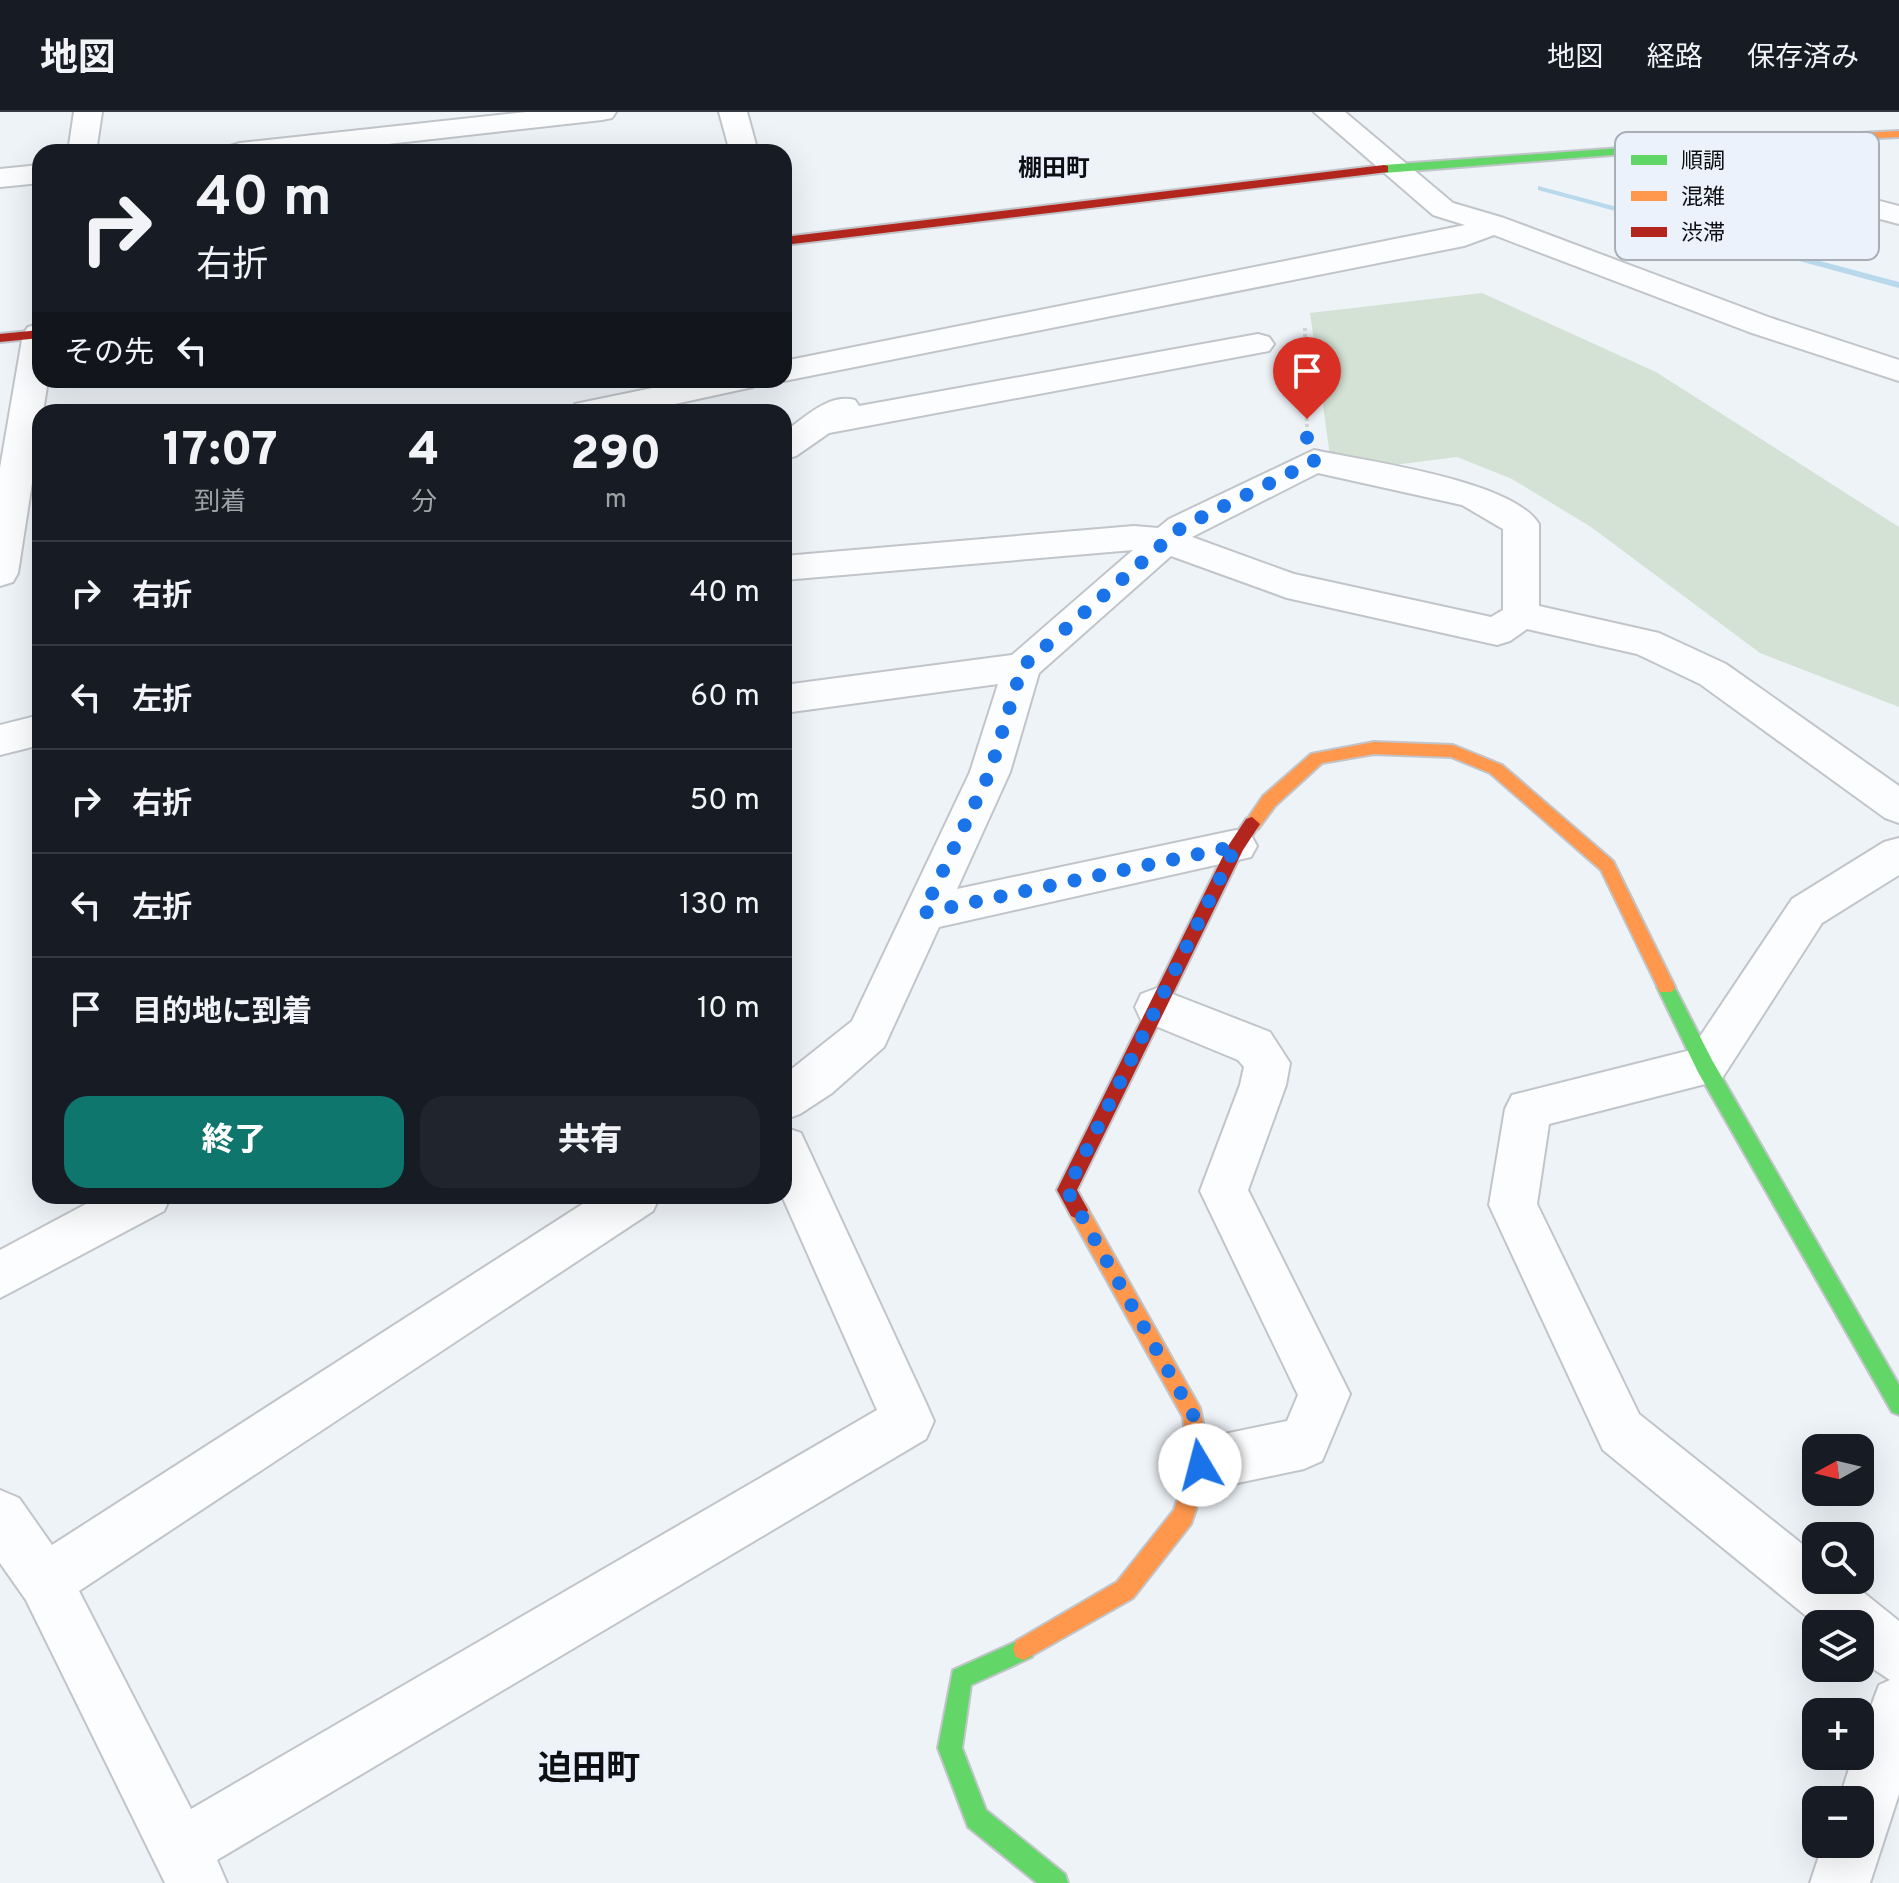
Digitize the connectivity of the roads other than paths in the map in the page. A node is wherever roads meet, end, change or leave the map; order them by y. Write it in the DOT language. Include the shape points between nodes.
graph roads {
  1 [pos="88,112"];
  2 [pos="602,112"];
  3 [pos="733,112"];
  4 [pos="1328,112"];
  5 [pos="1899,134"];
  6 [pos="1879,135"];
  7 [pos="83,144"];
  8 [pos="312,144"];
  9 [pos="742,144"];
  10 [pos="1615,150"];
  11 [pos="1395,168"];
  12 [pos="32,175"];
  13 [pos="0,178"];
  14 [pos="1879,210"];
  15 [pos="1899,215"];
  16 [pos="1493,224"];
  17 [pos="792,240"];
  18 [pos="32,335"];
  19 [pos="0,338"];
  20 [pos="949,339"];
  21 [pos="1258,344"];
  22 [pos="792,370"];
  23 [pos="1899,371"];
  24 [pos="702,388"];
  25 [pos="626,404"];
  26 [pos="817,424"];
  27 [pos="32,426"];
  28 [pos="792,442"];
  29 [pos="23,529"];
  30 [pos="1166,541"];
  31 [pos="792,567"];
  32 [pos="0,573"];
  33 [pos="1521,615"];
  34 [pos="1022,667"];
  35 [pos="792,698"];
  36 [pos="32,732"];
  37 [pos="0,740"];
  38 [pos="1899,807"];
  39 [pos="1236,846"];
  40 [pos="1899,854"];
  41 [pos="923,913"];
  42 [pos="1157,1007"];
  43 [pos="1705,1066"];
  44 [pos="795,1084"];
  45 [pos="792,1166"];
  46 [pos="132,1204"];
  47 [pos="624,1204"];
  48 [pos="0,1275"];
  49 [pos="1899,1405"];
  50 [pos="1200,1465"];
  51 [pos="0,1517"];
  52 [pos="45,1581"];
  53 [pos="1843,1610"];
  54 [pos="1874,1635"];
  55 [pos="1899,1656"];
  56 [pos="1899,1705"];
  57 [pos="1872,1786"];
  58 [pos="1848,1858"];
  59 [pos="189,1866"];
  60 [pos="1056,1883"];
  61 [pos="1840,1883"];
  1 -- 7 [label="street"];
  2 -- 8 [label="street"];
  3 -- 9 [label="street"];
  4 -- 11 [label="street"];
  5 -- 6 [label="street"];
  10 -- 11 [label="street"];
  11 -- 16 [label="street" via="1443,209"];
  11 -- 17 [label="street"];
  12 -- 13 [label="street"];
  14 -- 15 [label="street"];
  16 -- 20 [label="street" via="1464,237"];
  16 -- 23 [label="street" via="1760,325"];
  18 -- 19 [label="street"];
  20 -- 22 [label="street"];
  20 -- 26 [label="street"];
  21 -- 26 [label="street"];
  24 -- 25 [label="street"];
  26 -- 28 [label="street"];
  27 -- 29 [label="street"];
  29 -- 32 [label="street"];
  30 -- 31 [label="street" via="1134,538"];
  30 -- 33 [label="street" via="1287,585 1497,632"];
  30 -- 33 [label="street" via="1310,455 1473,496 1521,524"];
  30 -- 34 [label="street"];
  33 -- 38 [label="street" via="1646,643 1713,674"];
  34 -- 35 [label="street"];
  34 -- 41 [label="street" via="990,772"];
  36 -- 37 [label="street"];
  39 -- 41 [label="street"];
  39 -- 42 [label="street"];
  39 -- 43 [label="street" via="1269,801 1317,758 1374,748 1453,751 1496,769 1607,866"];
  40 -- 43 [label="street" via="1807,911"];
  41 -- 44 [label="street" via="868,1034"];
  42 -- 50 [label="street" via="1067,1190 1193,1415"];
  42 -- 50 [label="street" via="1254,1046 1267,1063 1224,1191 1324,1394 1304,1443"];
  43 -- 49 [label="street"];
  43 -- 53 [label="street" via="1528,1109 1513,1205 1621,1432"];
  45 -- 59 [label="street" via="908,1421"];
  46 -- 48 [label="street"];
  47 -- 52 [label="street"];
  50 -- 60 [label="street" via="1183,1516 1125,1590 1041,1641 961,1678 950,1748 977,1818"];
  51 -- 52 [label="street"];
  52 -- 59 [label="street"];
  54 -- 55 [label="street"];
  56 -- 57 [label="street"];
  58 -- 61 [label="street"];
}
